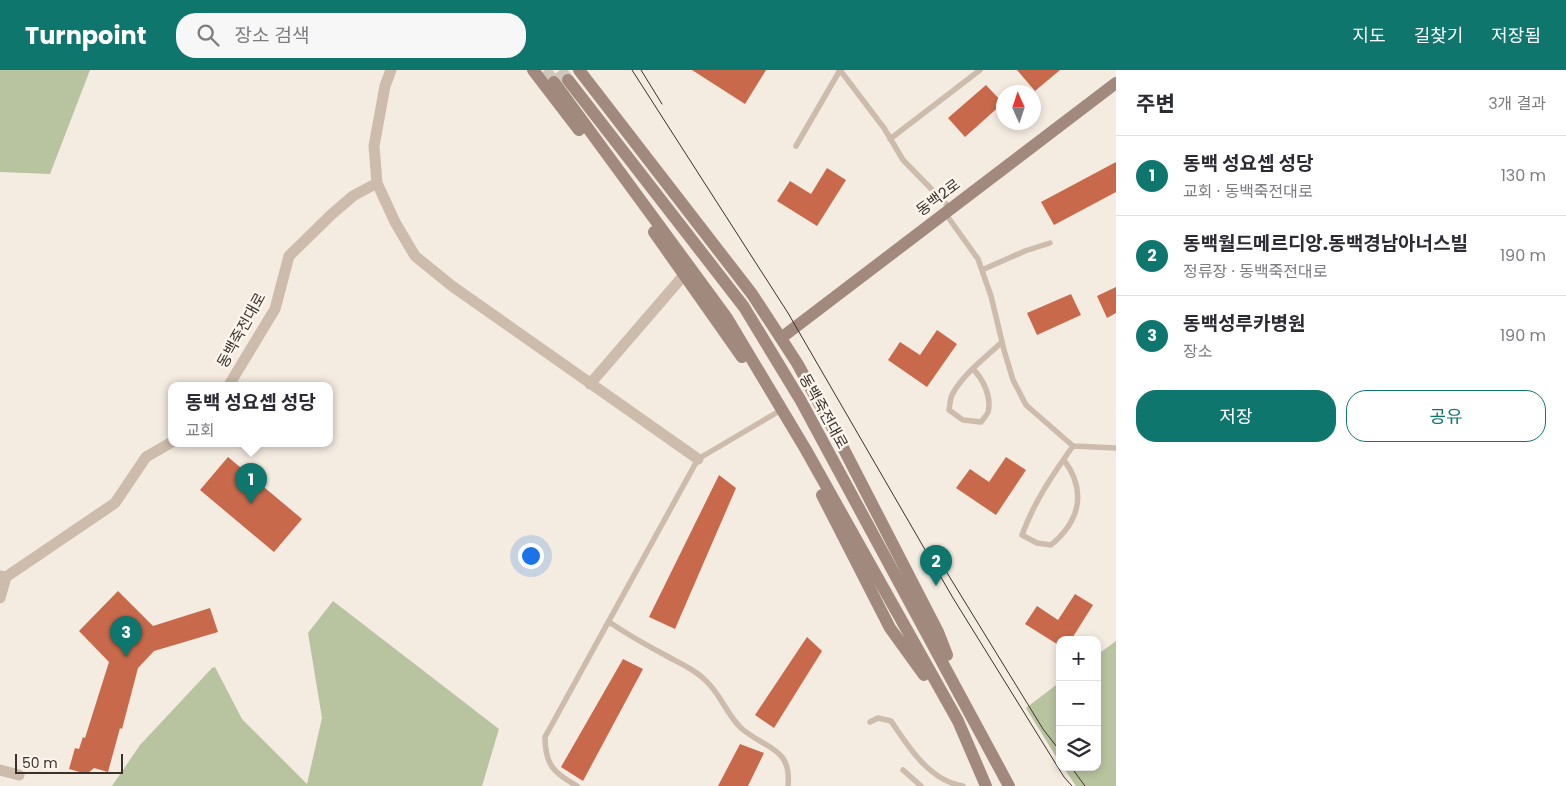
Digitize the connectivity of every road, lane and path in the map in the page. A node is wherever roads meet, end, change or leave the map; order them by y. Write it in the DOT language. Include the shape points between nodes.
graph roads {
  1 [pos="391,70"];
  2 [pos="533,70"];
  3 [pos="580,70"];
  4 [pos="840,70"];
  5 [pos="980,70"];
  6 [pos="568,80"];
  7 [pos="554,82"];
  8 [pos="1116,83"];
  9 [pos="890,138"];
  10 [pos="796,146"];
  11 [pos="377,183"];
  12 [pos="948,210"];
  13 [pos="1050,243"];
  14 [pos="982,270"];
  15 [pos="684,275"];
  16 [pos="781,338"];
  17 [pos="1002,342"];
  18 [pos="974,369"];
  19 [pos="231,382"];
  20 [pos="590,384"];
  21 [pos="776,413"];
  22 [pos="168,444"];
  23 [pos="1074,446"];
  24 [pos="1116,448"];
  25 [pos="698,460"];
  26 [pos="1064,460"];
  27 [pos="3,576"];
  28 [pos="0,598"];
  29 [pos="608,622"];
  30 [pos="966,704"];
  31 [pos="958,721"];
  32 [pos="870,722"];
  33 [pos="0,770"];
  34 [pos="904,770"];
  35 [pos="19,775"];
  36 [pos="577,786"];
  37 [pos="788,786"];
  38 [pos="921,786"];
  39 [pos="963,786"];
  40 [pos="986,786"];
  41 [pos="1009,786"];
  1 -- 11 [label="street" via="374,146"];
  2 -- 15 [label="main road"];
  3 -- 16 [label="main road" via="752,294"];
  4 -- 9 [label="lane"];
  4 -- 10 [label="lane"];
  5 -- 9 [label="lane"];
  6 -- 30 [label="main road, 동백죽전대로" via="744,307 801,401"];
  7 -- 31 [label="main road" via="727,318 806,450"];
  8 -- 12 [label="main road, 동백2로"];
  9 -- 12 [label="lane" via="903,160"];
  11 -- 19 [label="street, 동백죽전대로" via="353,196 289,256 275,308"];
  11 -- 20 [label="street" via="415,256"];
  12 -- 14 [label="lane"];
  12 -- 16 [label="main road, 동백2로"];
  13 -- 14 [label="lane"];
  14 -- 17 [label="lane"];
  15 -- 20 [label="street"];
  15 -- 21 [label="main road" via="746,363"];
  16 -- 30 [label="main road" via="836,434 938,632"];
  17 -- 18 [label="lane"];
  17 -- 23 [label="lane" via="1013,380 1026,404"];
  18 -- 18 [label="lane" via="951,396 949,410 963,420 981,422 988,412 988,394"];
  20 -- 25 [label="street"];
  21 -- 25 [label="lane"];
  21 -- 31 [label="main road" via="804,458 890,628"];
  22 -- 27 [label="street" via="146,457 114,503"];
  23 -- 24 [label="lane"];
  23 -- 26 [label="lane"];
  25 -- 29 [label="lane"];
  26 -- 26 [label="lane" via="1030,514 1022,535 1037,543 1051,545 1062,535 1076,511 1079,493 1071,469"];
  27 -- 28 [label="street"];
  29 -- 36 [label="lane" via="545,738 547,760"];
  29 -- 37 [label="lane" via="708,682 741,728 785,760"];
  30 -- 41 [label="main road, 동백죽전대로"];
  31 -- 40 [label="main road"];
  32 -- 39 [label="lane" via="878,718 891,721 910,749 933,773 950,784"];
  33 -- 35 [label="street"];
  34 -- 38 [label="lane"];
}
